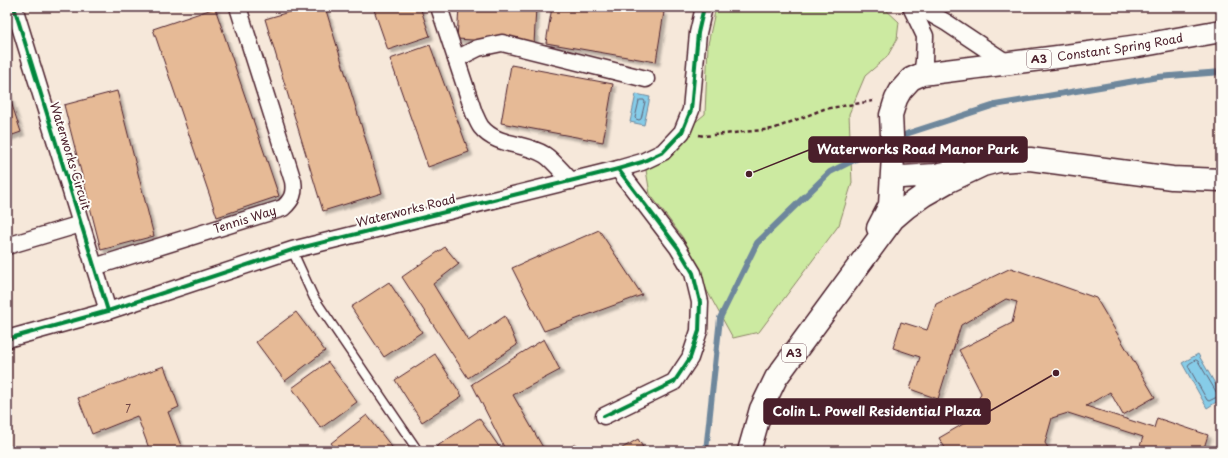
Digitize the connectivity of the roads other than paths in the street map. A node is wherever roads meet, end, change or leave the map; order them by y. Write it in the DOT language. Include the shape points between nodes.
graph roads {
  1 [pos="14,7"];
  2 [pos="238,7"];
  3 [pos="439,7"];
  4 [pos="704,7"];
  5 [pos="911,7"];
  6 [pos="919,7"];
  7 [pos="1221,31"];
  8 [pos="1221,38"];
  9 [pos="1138,46"];
  10 [pos="456,59"];
  11 [pos="1007,63"];
  12 [pos="922,74"];
  13 [pos="646,79"];
  14 [pos="893,164"];
  15 [pos="983,165"];
  16 [pos="618,169"];
  17 [pos="1221,180"];
  18 [pos="571,181"];
  19 [pos="81,224"];
  20 [pos="7,246"];
  21 [pos="292,250"];
  22 [pos="858,266"];
  23 [pos="94,267"];
  24 [pos="108,311"];
  25 [pos="7,339"];
  26 [pos="604,416"];
  27 [pos="418,451"];
  28 [pos="749,451"];
  1 -- 19 [label="street, Waterworks Circuit"];
  2 -- 23 [label="street, Tennis Way" via="293,181 293,197 283,208"];
  3 -- 10 [label="street"];
  4 -- 16 [label="street, Waterworks Road" via="698,32 691,110 682,132 663,152"];
  5 -- 12 [label="street" via="926,36"];
  6 -- 11 [label="street"];
  7 -- 9 [label="main road, Constant Spring Road / A3"];
  8 -- 9 [label="main road" via="1191,43"];
  9 -- 11 [label="main road, Constant Spring Road / A3"];
  10 -- 13 [label="street" via="478,48 502,43"];
  10 -- 18 [label="street" via="474,113 481,126 492,137 505,143 527,147 546,155"];
  11 -- 12 [label="main road, Constant Spring Road / A3"];
  12 -- 14 [label="main road, Constant Spring Road / A3" via="910,79 896,99 891,115"];
  14 -- 15 [label="main road" via="901,178 935,175"];
  14 -- 22 [label="main road, Constant Spring Road / A3" via="890,205"];
  15 -- 17 [label="main road, Constant Spring Road / A3" via="998,161 1030,159 1172,178"];
  15 -- 22 [label="main road, Constant Spring Road / A3" via="930,192 907,207 893,219"];
  16 -- 18 [label="street, Waterworks Road"];
  16 -- 26 [label="street" via="678,248 693,273 700,302 699,331 690,358 674,382"];
  18 -- 21 [label="street, Waterworks Road"];
  19 -- 20 [label="street, Waterworks Circuit"];
  19 -- 23 [label="street, Waterworks Circuit"];
  21 -- 24 [label="street, Waterworks Road"];
  21 -- 27 [label="lane" via="314,298"];
  22 -- 28 [label="main road, Constant Spring Road / A3" via="776,378 761,409"];
  23 -- 24 [label="street, Waterworks Circuit"];
  24 -- 25 [label="street, Waterworks Road"];
}
